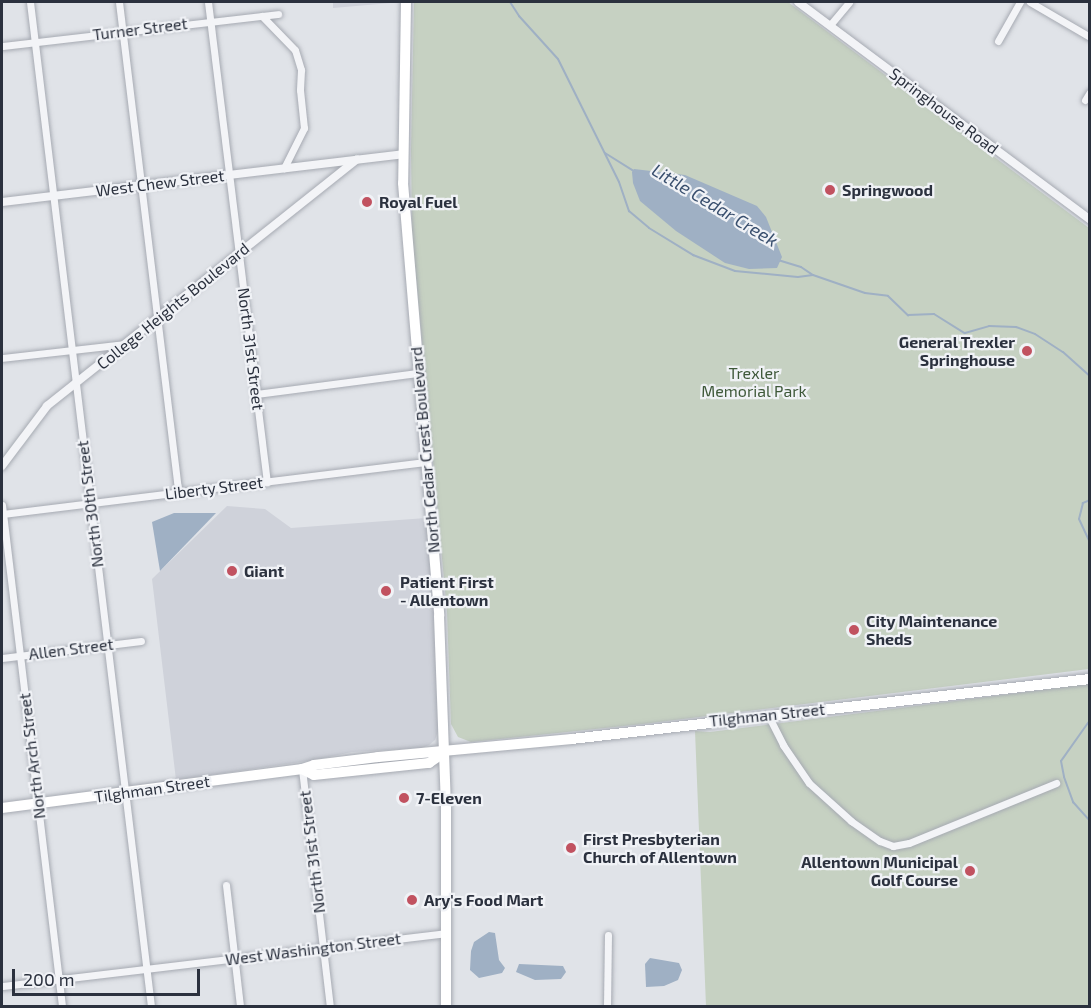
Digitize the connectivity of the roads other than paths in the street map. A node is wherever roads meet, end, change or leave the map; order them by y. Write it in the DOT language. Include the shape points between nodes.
graph roads {
  1 [pos="30,2"];
  2 [pos="119,2"];
  3 [pos="208,2"];
  4 [pos="406,2"];
  5 [pos="798,2"];
  6 [pos="849,2"];
  7 [pos="1020,2"];
  8 [pos="1030,2"];
  9 [pos="278,14"];
  10 [pos="262,16"];
  11 [pos="210,21"];
  12 [pos="830,25"];
  13 [pos="123,31"];
  14 [pos="1089,37"];
  15 [pos="998,41"];
  16 [pos="34,42"];
  17 [pos="2,46"];
  18 [pos="1089,93"];
  19 [pos="1085,100"];
  20 [pos="403,154"];
  21 [pos="357,159"];
  22 [pos="318,164"];
  23 [pos="284,168"];
  24 [pos="229,174"];
  25 [pos="338,174"];
  26 [pos="141,185"];
  27 [pos="53,196"];
  28 [pos="2,202"];
  29 [pos="1089,220"];
  30 [pos="239,253"];
  31 [pos="157,318"];
  32 [pos="125,344"];
  33 [pos="72,350"];
  34 [pos="2,358"];
  35 [pos="418,373"];
  36 [pos="76,383"];
  37 [pos="256,393"];
  38 [pos="426,462"];
  39 [pos="2,466"];
  40 [pos="267,482"];
  41 [pos="178,492"];
  42 [pos="90,503"];
  43 [pos="2,505"];
  44 [pos="2,514"];
  45 [pos="141,641"];
  46 [pos="108,645"];
  47 [pos="20,656"];
  48 [pos="2,658"];
  49 [pos="1089,678"];
  50 [pos="768,715"];
  51 [pos="445,752"];
  52 [pos="302,769"];
  53 [pos="1056,783"];
  54 [pos="126,792"];
  55 [pos="38,803"];
  56 [pos="2,808"];
  57 [pos="226,885"];
  58 [pos="446,933"];
  59 [pos="608,935"];
  60 [pos="323,948"];
  61 [pos="235,958"];
  62 [pos="147,969"];
  63 [pos="59,980"];
  64 [pos="2,986"];
  65 [pos="62,1006"];
  66 [pos="151,1006"];
  67 [pos="240,1006"];
  68 [pos="330,1006"];
  69 [pos="446,1006"];
  70 [pos="607,1006"];
  1 -- 16 [label="street, North 30th Street"];
  2 -- 13 [label="street"];
  3 -- 11 [label="street, North 31st Street"];
  4 -- 20 [label="main road, North Cedar Crest Boulevard"];
  5 -- 12 [label="street, Springhouse Road"];
  6 -- 12 [label="street"];
  7 -- 15 [label="street"];
  8 -- 14 [label="street"];
  9 -- 10 [label="street, Turner Street"];
  10 -- 11 [label="street, Turner Street"];
  10 -- 23 [label="street" via="295,50 301,70 304,128"];
  11 -- 13 [label="street, Turner Street"];
  11 -- 24 [label="street, North 31st Street"];
  12 -- 29 [label="street, Springhouse Road"];
  13 -- 16 [label="street, Turner Street"];
  13 -- 26 [label="street"];
  16 -- 17 [label="street, Turner Street"];
  16 -- 27 [label="street, North 30th Street"];
  18 -- 19 [label="street"];
  20 -- 21 [label="street, West Chew Street"];
  20 -- 35 [label="main road, North Cedar Crest Boulevard" via="405,231"];
  21 -- 22 [label="street, West Chew Street"];
  21 -- 25 [label="street, College Heights Boulevard"];
  22 -- 23 [label="street, West Chew Street"];
  22 -- 25 [label="street"];
  23 -- 24 [label="street, West Chew Street"];
  24 -- 26 [label="street, West Chew Street"];
  24 -- 30 [label="street, North 31st Street"];
  25 -- 30 [label="street, College Heights Boulevard"];
  26 -- 27 [label="street, West Chew Street"];
  26 -- 31 [label="street"];
  27 -- 28 [label="street, West Chew Street"];
  27 -- 33 [label="street, North 30th Street"];
  30 -- 31 [label="street, College Heights Boulevard"];
  30 -- 37 [label="street, North 31st Street"];
  31 -- 32 [label="street, College Heights Boulevard"];
  31 -- 41 [label="street"];
  32 -- 33 [label="street"];
  32 -- 36 [label="street, College Heights Boulevard"];
  33 -- 34 [label="street"];
  33 -- 36 [label="street, North 30th Street"];
  35 -- 37 [label="street"];
  35 -- 38 [label="main road, North Cedar Crest Boulevard"];
  36 -- 39 [label="street, College Heights Boulevard" via="47,406"];
  36 -- 42 [label="street, North 30th Street"];
  37 -- 40 [label="street, North 31st Street"];
  38 -- 40 [label="street, Liberty Street"];
  38 -- 51 [label="main road, North Cedar Crest Boulevard"];
  40 -- 41 [label="street, Liberty Street"];
  41 -- 42 [label="street, Liberty Street"];
  42 -- 44 [label="street, Liberty Street"];
  42 -- 46 [label="street, North 30th Street"];
  43 -- 44 [label="street, North Arch Street"];
  44 -- 47 [label="street, North Arch Street"];
  45 -- 46 [label="street, Allen Street"];
  46 -- 47 [label="street, Allen Street"];
  46 -- 54 [label="street, North 30th Street"];
  47 -- 48 [label="street, Allen Street"];
  47 -- 55 [label="street, North Arch Street"];
  49 -- 50 [label="main road, Tilghman Street"];
  50 -- 51 [label="main road, Tilghman Street"];
  50 -- 53 [label="street" via="808,783 851,821 893,846"];
  51 -- 52 [label="main road, Tilghman Street" via="430,750"];
  51 -- 58 [label="main road, North Cedar Crest Boulevard"];
  52 -- 54 [label="main road, Tilghman Street"];
  52 -- 60 [label="street, North 31st Street"];
  54 -- 55 [label="main road, Tilghman Street"];
  54 -- 62 [label="street, North 30th Street"];
  55 -- 56 [label="main road, Tilghman Street"];
  55 -- 63 [label="street, North Arch Street"];
  57 -- 61 [label="street"];
  58 -- 60 [label="street, West Washington Street"];
  58 -- 69 [label="main road, North Cedar Crest Boulevard"];
  59 -- 70 [label="street"];
  60 -- 61 [label="street, West Washington Street"];
  60 -- 68 [label="street, North 31st Street"];
  61 -- 62 [label="street, West Washington Street"];
  61 -- 67 [label="street"];
  62 -- 63 [label="street, West Washington Street"];
  62 -- 66 [label="street, North 30th Street"];
  63 -- 64 [label="street, West Washington Street"];
  63 -- 65 [label="street, North Arch Street"];
}
